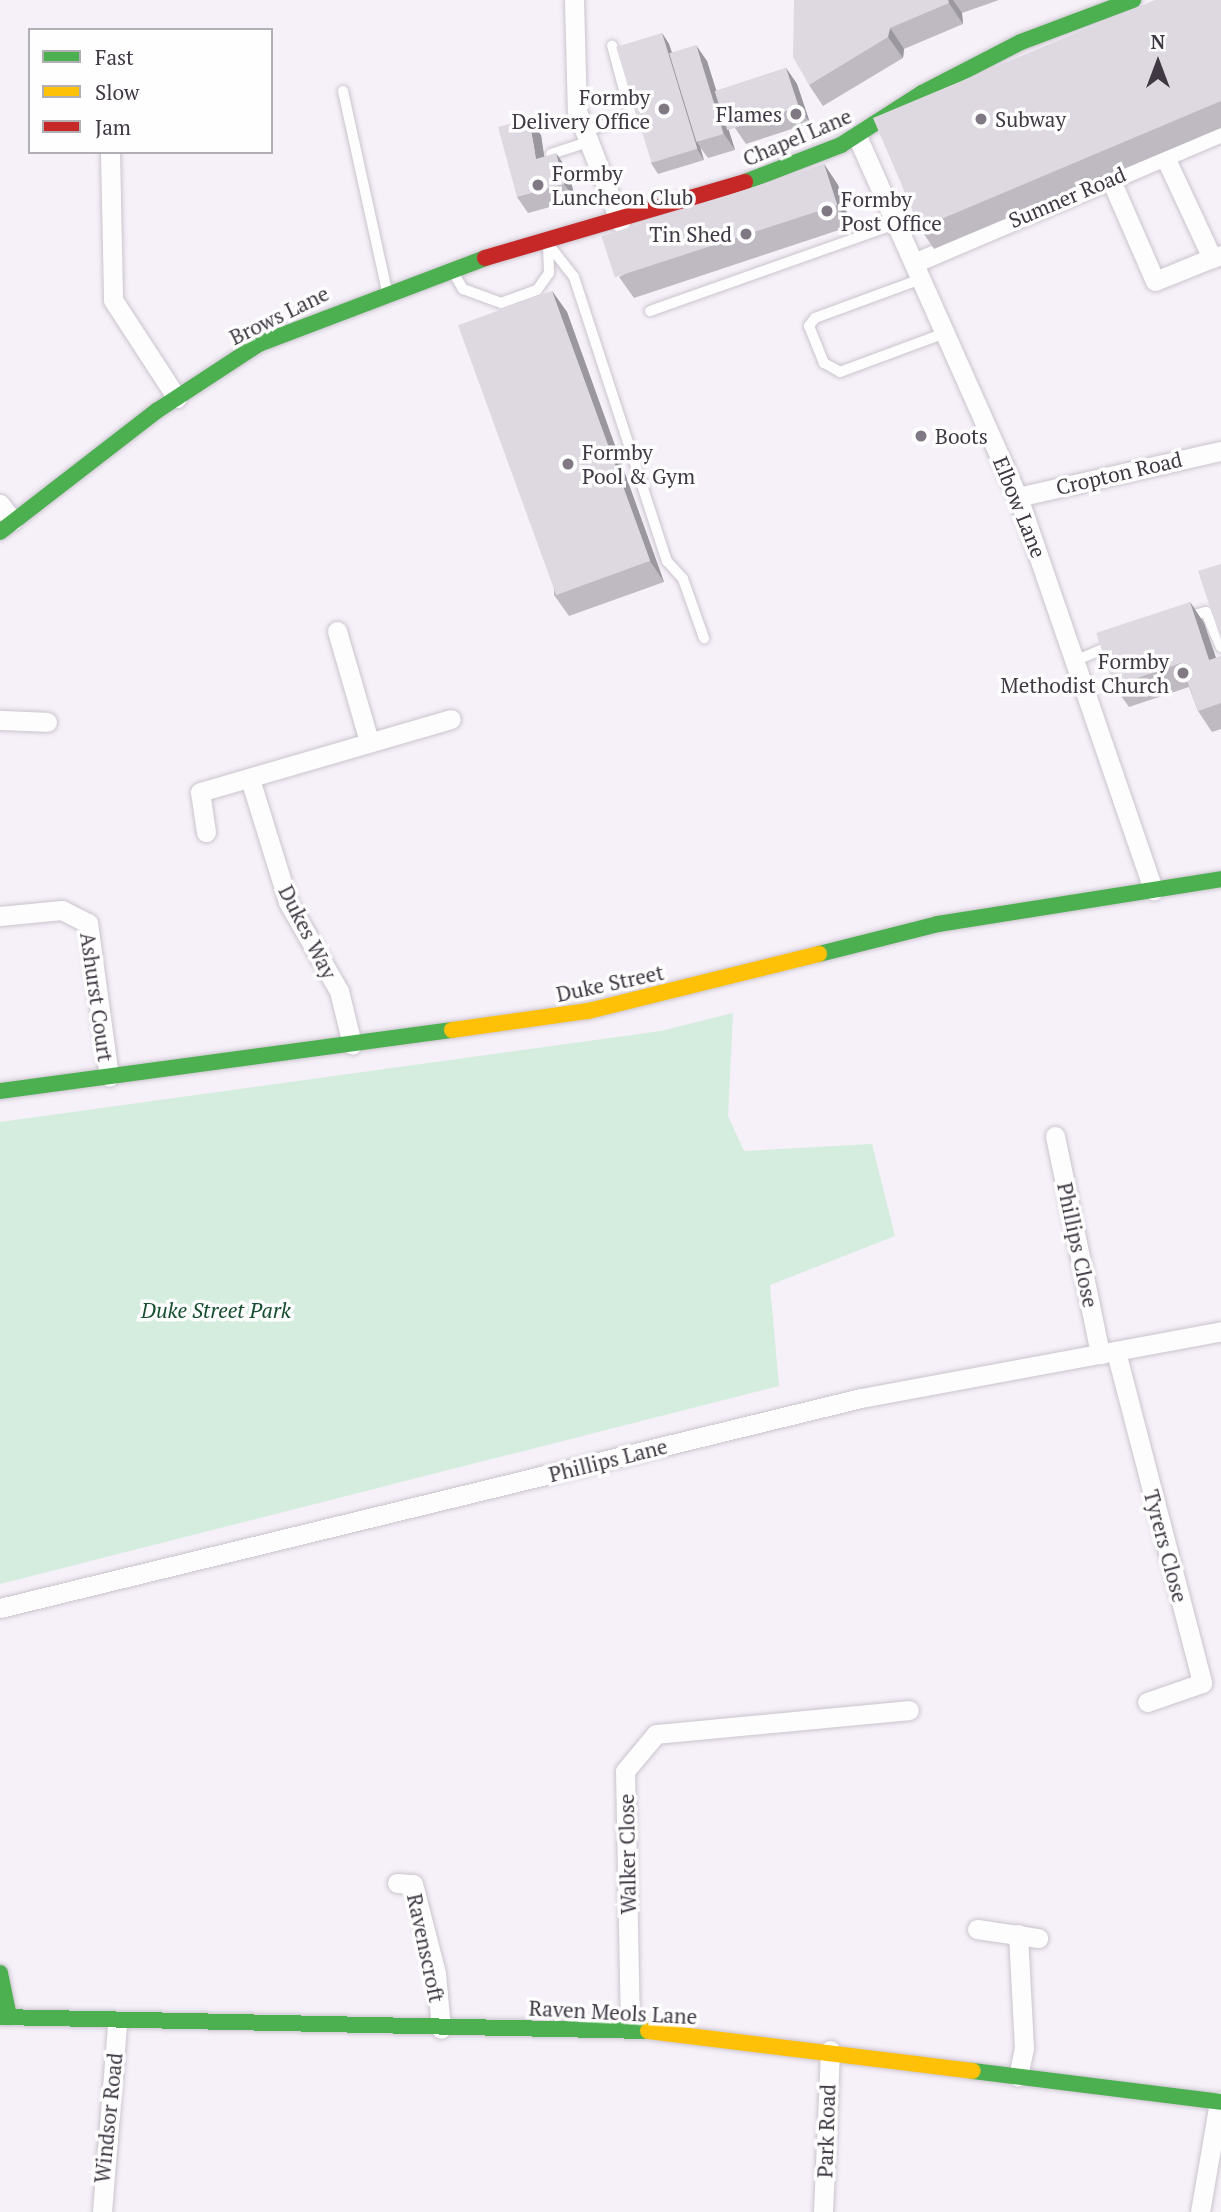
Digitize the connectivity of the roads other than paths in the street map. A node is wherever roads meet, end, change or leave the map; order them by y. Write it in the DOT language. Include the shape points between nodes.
graph roads {
  1 [pos="574,0"];
  2 [pos="1133,0"];
  3 [pos="612,45"];
  4 [pos="343,91"];
  5 [pos="1221,132"];
  6 [pos="857,136"];
  7 [pos="584,137"];
  8 [pos="110,154"];
  9 [pos="551,154"];
  10 [pos="1164,155"];
  11 [pos="1110,178"];
  12 [pos="620,222"];
  13 [pos="896,224"];
  14 [pos="548,244"];
  15 [pos="1217,256"];
  16 [pos="451,268"];
  17 [pos="917,271"];
  18 [pos="387,291"];
  19 [pos="650,311"];
  20 [pos="945,333"];
  21 [pos="177,398"];
  22 [pos="1221,451"];
  23 [pos="1018,497"];
  24 [pos="0,504"];
  25 [pos="7,526"];
  26 [pos="1171,622"];
  27 [pos="337,631"];
  28 [pos="704,638"];
  29 [pos="1124,639"];
  30 [pos="1221,647"];
  31 [pos="1077,660"];
  32 [pos="451,719"];
  33 [pos="0,720"];
  34 [pos="47,722"];
  35 [pos="369,741"];
  36 [pos="250,779"];
  37 [pos="206,832"];
  38 [pos="1221,879"];
  39 [pos="1153,890"];
  40 [pos="0,916"];
  41 [pos="352,1044"];
  42 [pos="109,1077"];
  43 [pos="0,1091"];
  44 [pos="1055,1136"];
  45 [pos="1221,1331"];
  46 [pos="1108,1353"];
  47 [pos="0,1608"];
  48 [pos="1147,1702"];
  49 [pos="909,1710"];
  50 [pos="397,1883"];
  51 [pos="977,1929"];
  52 [pos="1018,1934"];
  53 [pos="1038,1938"];
  54 [pos="0,1973"];
  55 [pos="5,2017"];
  56 [pos="117,2024"];
  57 [pos="441,2029"];
  58 [pos="630,2029"];
  59 [pos="830,2050"];
  60 [pos="1018,2076"];
  61 [pos="1220,2102"];
  62 [pos="102,2212"];
  63 [pos="823,2212"];
  64 [pos="1200,2212"];
  1 -- 7 [label="street"];
  2 -- 6 [label="street, Chapel Lane" via="1021,42 922,93"];
  3 -- 7 [label="lane" via="631,116"];
  4 -- 18 [label="lane"];
  5 -- 10 [label="street, Sumner Road"];
  6 -- 12 [label="street, Chapel Lane" via="776,173"];
  6 -- 13 [label="street, Elbow Lane"];
  7 -- 9 [label="lane"];
  7 -- 12 [label="street"];
  8 -- 21 [label="street" via="113,300"];
  10 -- 11 [label="street, Sumner Road"];
  10 -- 15 [label="street"];
  11 -- 15 [label="street" via="1154,281"];
  11 -- 17 [label="street, Sumner Road"];
  12 -- 14 [label="street, Brows Lane"];
  13 -- 17 [label="street, Elbow Lane"];
  13 -- 19 [label="lane"];
  14 -- 16 [label="street, Brows Lane"];
  14 -- 16 [label="lane" via="549,273 537,290 501,303 463,289"];
  14 -- 28 [label="lane" via="574,277 667,561 683,579"];
  16 -- 18 [label="street, Brows Lane"];
  17 -- 20 [label="street, Elbow Lane"];
  17 -- 20 [label="lane" via="815,318 809,326 824,363 840,372"];
  18 -- 21 [label="street, Brows Lane" via="259,344"];
  20 -- 23 [label="street, Elbow Lane"];
  21 -- 25 [label="street, Brows Lane"];
  22 -- 23 [label="street, Cropton Road"];
  23 -- 31 [label="street, Elbow Lane"];
  24 -- 25 [label="street"];
  26 -- 30 [label="lane" via="1206,612"];
  27 -- 35 [label="street"];
  29 -- 31 [label="lane"];
  31 -- 39 [label="street, Elbow Lane"];
  32 -- 35 [label="street"];
  33 -- 34 [label="street"];
  35 -- 36 [label="street"];
  36 -- 37 [label="street" via="200,792"];
  36 -- 41 [label="street, Dukes Way" via="288,902 339,991"];
  38 -- 39 [label="street, Duke Street"];
  39 -- 41 [label="street, Duke Street" via="938,924 588,1011"];
  40 -- 42 [label="street, Ashurst Court" via="62,910 88,923"];
  41 -- 42 [label="street, Duke Street"];
  42 -- 43 [label="street, Duke Street"];
  44 -- 46 [label="street, Phillips Close"];
  45 -- 46 [label="street, Phillips Lane"];
  46 -- 47 [label="street, Phillips Lane" via="860,1398"];
  46 -- 48 [label="street, Tyrers Close" via="1202,1683"];
  49 -- 58 [label="street, Walker Close" via="656,1734 625,1771"];
  50 -- 57 [label="street, Ravenscroft" via="413,1884 436,1973"];
  51 -- 52 [label="street"];
  52 -- 53 [label="street"];
  52 -- 60 [label="street" via="1024,2048"];
  54 -- 55 [label="street"];
  55 -- 56 [label="street, Raven Meols Lane"];
  56 -- 57 [label="street, Raven Meols Lane"];
  56 -- 62 [label="street, Windsor Road"];
  57 -- 58 [label="street, Raven Meols Lane"];
  58 -- 59 [label="street, Raven Meols Lane"];
  59 -- 60 [label="street, Raven Meols Lane"];
  59 -- 63 [label="street, Park Road"];
  60 -- 61 [label="street, Raven Meols Lane"];
  61 -- 64 [label="street"];
}
